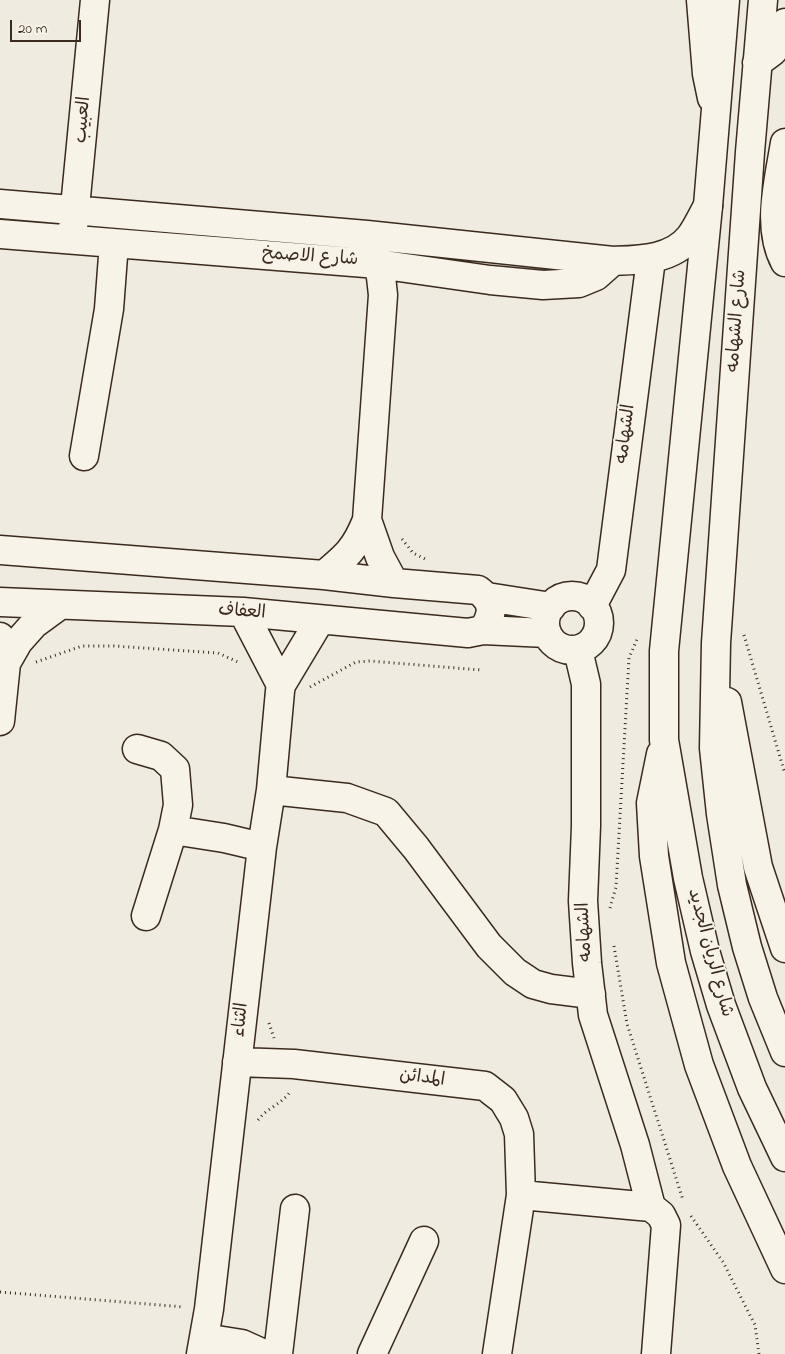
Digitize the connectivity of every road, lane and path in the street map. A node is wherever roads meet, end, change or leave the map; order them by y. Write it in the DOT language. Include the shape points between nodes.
graph roads {
  1 [pos="95,0"];
  2 [pos="701,0"];
  3 [pos="725,0"];
  4 [pos="763,0"];
  5 [pos="785,23"];
  6 [pos="757,64"];
  7 [pos="715,118"];
  8 [pos="785,143"];
  9 [pos="0,204"];
  10 [pos="708,206"];
  11 [pos="75,211"];
  12 [pos="0,234"];
  13 [pos="367,235"];
  14 [pos="72,240"];
  15 [pos="114,243"];
  16 [pos="650,259"];
  17 [pos="613,261"];
  18 [pos="785,262"];
  19 [pos="378,264"];
  20 [pos="84,456"];
  21 [pos="367,520"];
  22 [pos="0,550"];
  23 [pos="324,575"];
  24 [pos="394,583"];
  25 [pos="487,597"];
  26 [pos="0,602"];
  27 [pos="60,605"];
  28 [pos="592,606"];
  29 [pos="551,607"];
  30 [pos="243,612"];
  31 [pos="320,620"];
  32 [pos="741,628"];
  33 [pos="483,630"];
  34 [pos="547,633"];
  35 [pos="716,643"];
  36 [pos="3,650"];
  37 [pos="578,650"];
  38 [pos="281,685"];
  39 [pos="0,720"];
  40 [pos="664,740"];
  41 [pos="137,749"];
  42 [pos="785,774"];
  43 [pos="271,790"];
  44 [pos="174,830"];
  45 [pos="262,847"];
  46 [pos="146,916"];
  47 [pos="785,948"];
  48 [pos="591,994"];
  49 [pos="785,1052"];
  50 [pos="237,1062"];
  51 [pos="785,1157"];
  52 [pos="521,1195"];
  53 [pos="650,1207"];
  54 [pos="295,1210"];
  55 [pos="424,1241"];
  56 [pos="785,1269"];
  57 [pos="0,1292"];
  58 [pos="209,1308"];
  59 [pos="202,1346"];
  60 [pos="264,1354"];
  61 [pos="278,1354"];
  62 [pos="372,1354"];
  63 [pos="497,1354"];
  64 [pos="656,1354"];
  1 -- 11 [label="street, العبيب"];
  2 -- 7 [label="street" via="707,74"];
  3 -- 7 [label="street"];
  4 -- 6 [label="street, شارع الشهامه"];
  5 -- 6 [label="street" via="773,51"];
  6 -- 35 [label="street, شارع الشهامه"];
  7 -- 10 [label="street"];
  8 -- 18 [label="street" via="775,205 777,239"];
  9 -- 11 [label="street, شارع الاصمخ"];
  10 -- 16 [label="street, شارع الاصمخ" via="689,238 670,253"];
  10 -- 40 [label="street" via="664,651"];
  11 -- 13 [label="street, شارع الاصمخ"];
  11 -- 14 [label="street, العبيب"];
  12 -- 14 [label="street, شارع الاصمخ"];
  13 -- 17 [label="street, شارع الاصمخ"];
  13 -- 19 [label="street"];
  14 -- 15 [label="street, شارع الاصمخ"];
  15 -- 19 [label="street, شارع الاصمخ"];
  15 -- 20 [label="street" via="109,309"];
  16 -- 17 [label="street, شارع الاصمخ"];
  16 -- 28 [label="street, الشهامه" via="611,570"];
  17 -- 19 [label="street, شارع الاصمخ" via="596,276 579,284 543,285"];
  19 -- 21 [label="street" via="383,295"];
  21 -- 23 [label="street" via="359,540"];
  21 -- 24 [label="street" via="380,557"];
  22 -- 23 [label="street"];
  23 -- 24 [label="street"];
  24 -- 25 [label="street" via="478,590"];
  25 -- 29 [label="street"];
  25 -- 33 [label="street" via="491,610"];
  26 -- 27 [label="street, العفاف"];
  27 -- 30 [label="street, العفاف"];
  27 -- 36 [label="street" via="18,642"];
  28 -- 29 [label="street" via="585,600 567,597"];
  28 -- 37 [label="street" via="597,613 598,632 593,640"];
  29 -- 34 [label="street" via="545,624"];
  30 -- 31 [label="street, العفاف"];
  30 -- 38 [label="street"];
  31 -- 33 [label="street, العفاف" via="468,633"];
  31 -- 38 [label="street, الثناء"];
  32 -- 42 [label="path"];
  33 -- 34 [label="street, العفاف"];
  34 -- 37 [label="street" via="559,647"];
  35 -- 47 [label="street" via="758,867"];
  35 -- 49 [label="street" via="714,748 732,885 760,990"];
  36 -- 39 [label="street"];
  37 -- 48 [label="street, الشهامه" via="586,684 583,901"];
  38 -- 43 [label="street, الثناء"];
  40 -- 51 [label="street, شارع الريان الجديد" via="688,878 705,951 752,1088"];
  40 -- 56 [label="street" via="651,803 654,856 672,962 698,1065 737,1166"];
  41 -- 44 [label="street" via="161,756 175,769 178,805"];
  43 -- 45 [label="street, الثناء"];
  43 -- 48 [label="street" via="347,798 386,812 489,946 515,972 533,984"];
  44 -- 45 [label="street"];
  44 -- 46 [label="street"];
  45 -- 50 [label="street, الثناء"];
  48 -- 53 [label="street, الشهامه" via="593,1015 635,1145"];
  50 -- 52 [label="street, المدائن" via="294,1064 485,1086 503,1100 514,1118 519,1134"];
  50 -- 58 [label="street, الثناء"];
  52 -- 53 [label="street"];
  52 -- 63 [label="street, المدائن"];
  53 -- 64 [label="street" via="661,1215 666,1225"];
  54 -- 61 [label="street"];
  55 -- 62 [label="street"];
  57 -- 58 [label="path"];
  58 -- 59 [label="street, الثناء"];
  59 -- 60 [label="street" via="242,1344"];
}
